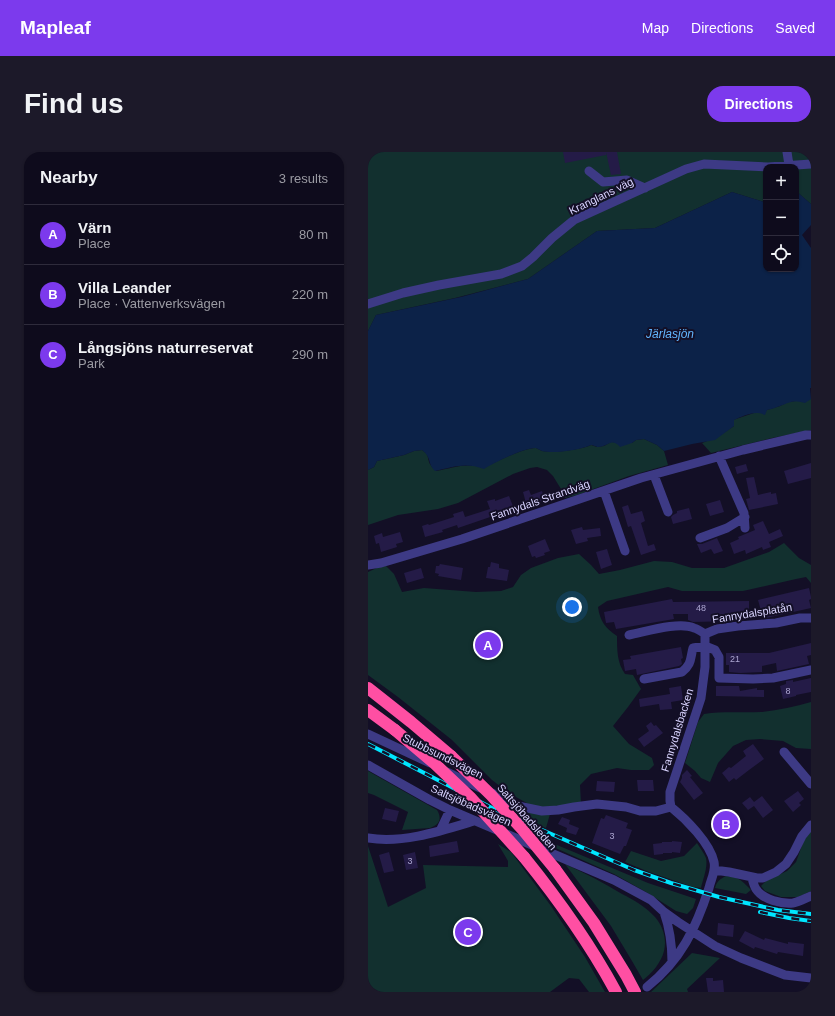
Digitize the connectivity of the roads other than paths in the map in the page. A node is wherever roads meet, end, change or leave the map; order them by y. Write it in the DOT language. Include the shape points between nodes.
graph roads {
  1 [pos="787,152"];
  2 [pos="789,164"];
  3 [pos="811,164"];
  4 [pos="799,165"];
  5 [pos="763,167"];
  6 [pos="589,171"];
  7 [pos="646,188"];
  8 [pos="368,304"];
  9 [pos="811,435"];
  10 [pos="719,456"];
  11 [pos="654,475"];
  12 [pos="604,491"];
  13 [pos="668,512"];
  14 [pos="745,517"];
  15 [pos="746,528"];
  16 [pos="700,538"];
  17 [pos="625,551"];
  18 [pos="368,565"];
  19 [pos="811,618"];
  20 [pos="705,634"];
  21 [pos="629,636"];
  22 [pos="705,646"];
  23 [pos="811,670"];
  24 [pos="644,679"];
  25 [pos="368,688"];
  26 [pos="368,710"];
  27 [pos="368,734"];
  28 [pos="784,752"];
  29 [pos="368,765"];
  30 [pos="811,784"];
  31 [pos="671,807"];
  32 [pos="450,810"];
  33 [pos="474,821"];
  34 [pos="811,826"];
  35 [pos="440,831"];
  36 [pos="368,838"];
  37 [pos="714,870"];
  38 [pos="752,878"];
  39 [pos="811,896"];
  40 [pos="664,912"];
  41 [pos="692,931"];
  42 [pos="672,962"];
  43 [pos="811,978"];
  44 [pos="647,987"];
  45 [pos="616,992"];
  46 [pos="635,992"];
  1 -- 2 [label="street"];
  3 -- 4 [label="street, Kranglans väg"];
  5 -- 7 [label="street, Kranglans väg" via="704,164 686,168"];
  6 -- 7 [label="street" via="604,182 627,180"];
  7 -- 8 [label="street, Kranglans väg" via="574,220 522,266 501,274 439,285"];
  9 -- 10 [label="street, Fannydals Strandväg"];
  10 -- 11 [label="street, Fannydals Strandväg"];
  10 -- 14 [label="street"];
  11 -- 12 [label="street, Fannydals Strandväg"];
  11 -- 13 [label="street"];
  12 -- 17 [label="street"];
  12 -- 18 [label="street, Fannydals Strandväg" via="462,539"];
  14 -- 15 [label="street"];
  14 -- 16 [label="street" via="727,528"];
  19 -- 20 [label="street, Fannydalsplatån" via="717,629"];
  20 -- 21 [label="street, Fannydalsplatån" via="688,626 670,627"];
  20 -- 22 [label="street, Fannydalsbacken"];
  22 -- 23 [label="street" via="715,650 720,678 773,678"];
  22 -- 24 [label="street" via="693,648 690,664 682,672"];
  22 -- 31 [label="street, Fannydalsbacken" via="701,698 670,792"];
  25 -- 46 [label="highway, Saltsjöbadsleden, bridge" via="451,756 491,794 523,830 594,923"];
  26 -- 45 [label="highway, bridge" via="434,763 470,797 524,857 578,931"];
  27 -- 31 [label="street, Stubbsundsvägen" via="518,806 542,811 597,804 640,811 656,811"];
  28 -- 30 [label="street"];
  29 -- 32 [label="street, Saltsjöbadsvägen"];
  31 -- 37 [label="street" via="683,817 708,847 713,856"];
  32 -- 33 [label="street, Saltsjöbadsvägen"];
  32 -- 35 [label="street"];
  33 -- 35 [label="street"];
  33 -- 40 [label="street, Saltsjöbadsvägen" via="614,880 651,900"];
  34 -- 38 [label="street" via="802,836 786,864 763,878"];
  35 -- 36 [label="street" via="380,840"];
  37 -- 38 [label="street"];
  37 -- 41 [label="street"];
  38 -- 39 [label="street" via="758,892 769,899 795,903"];
  40 -- 41 [label="street, Saltsjöbadsvägen"];
  40 -- 42 [label="street" via="672,940"];
  41 -- 42 [label="street" via="685,946"];
  41 -- 43 [label="street, Saltsjöbadsvägen" via="715,946 741,958 785,975"];
  42 -- 44 [label="street" via="661,976"];
}
